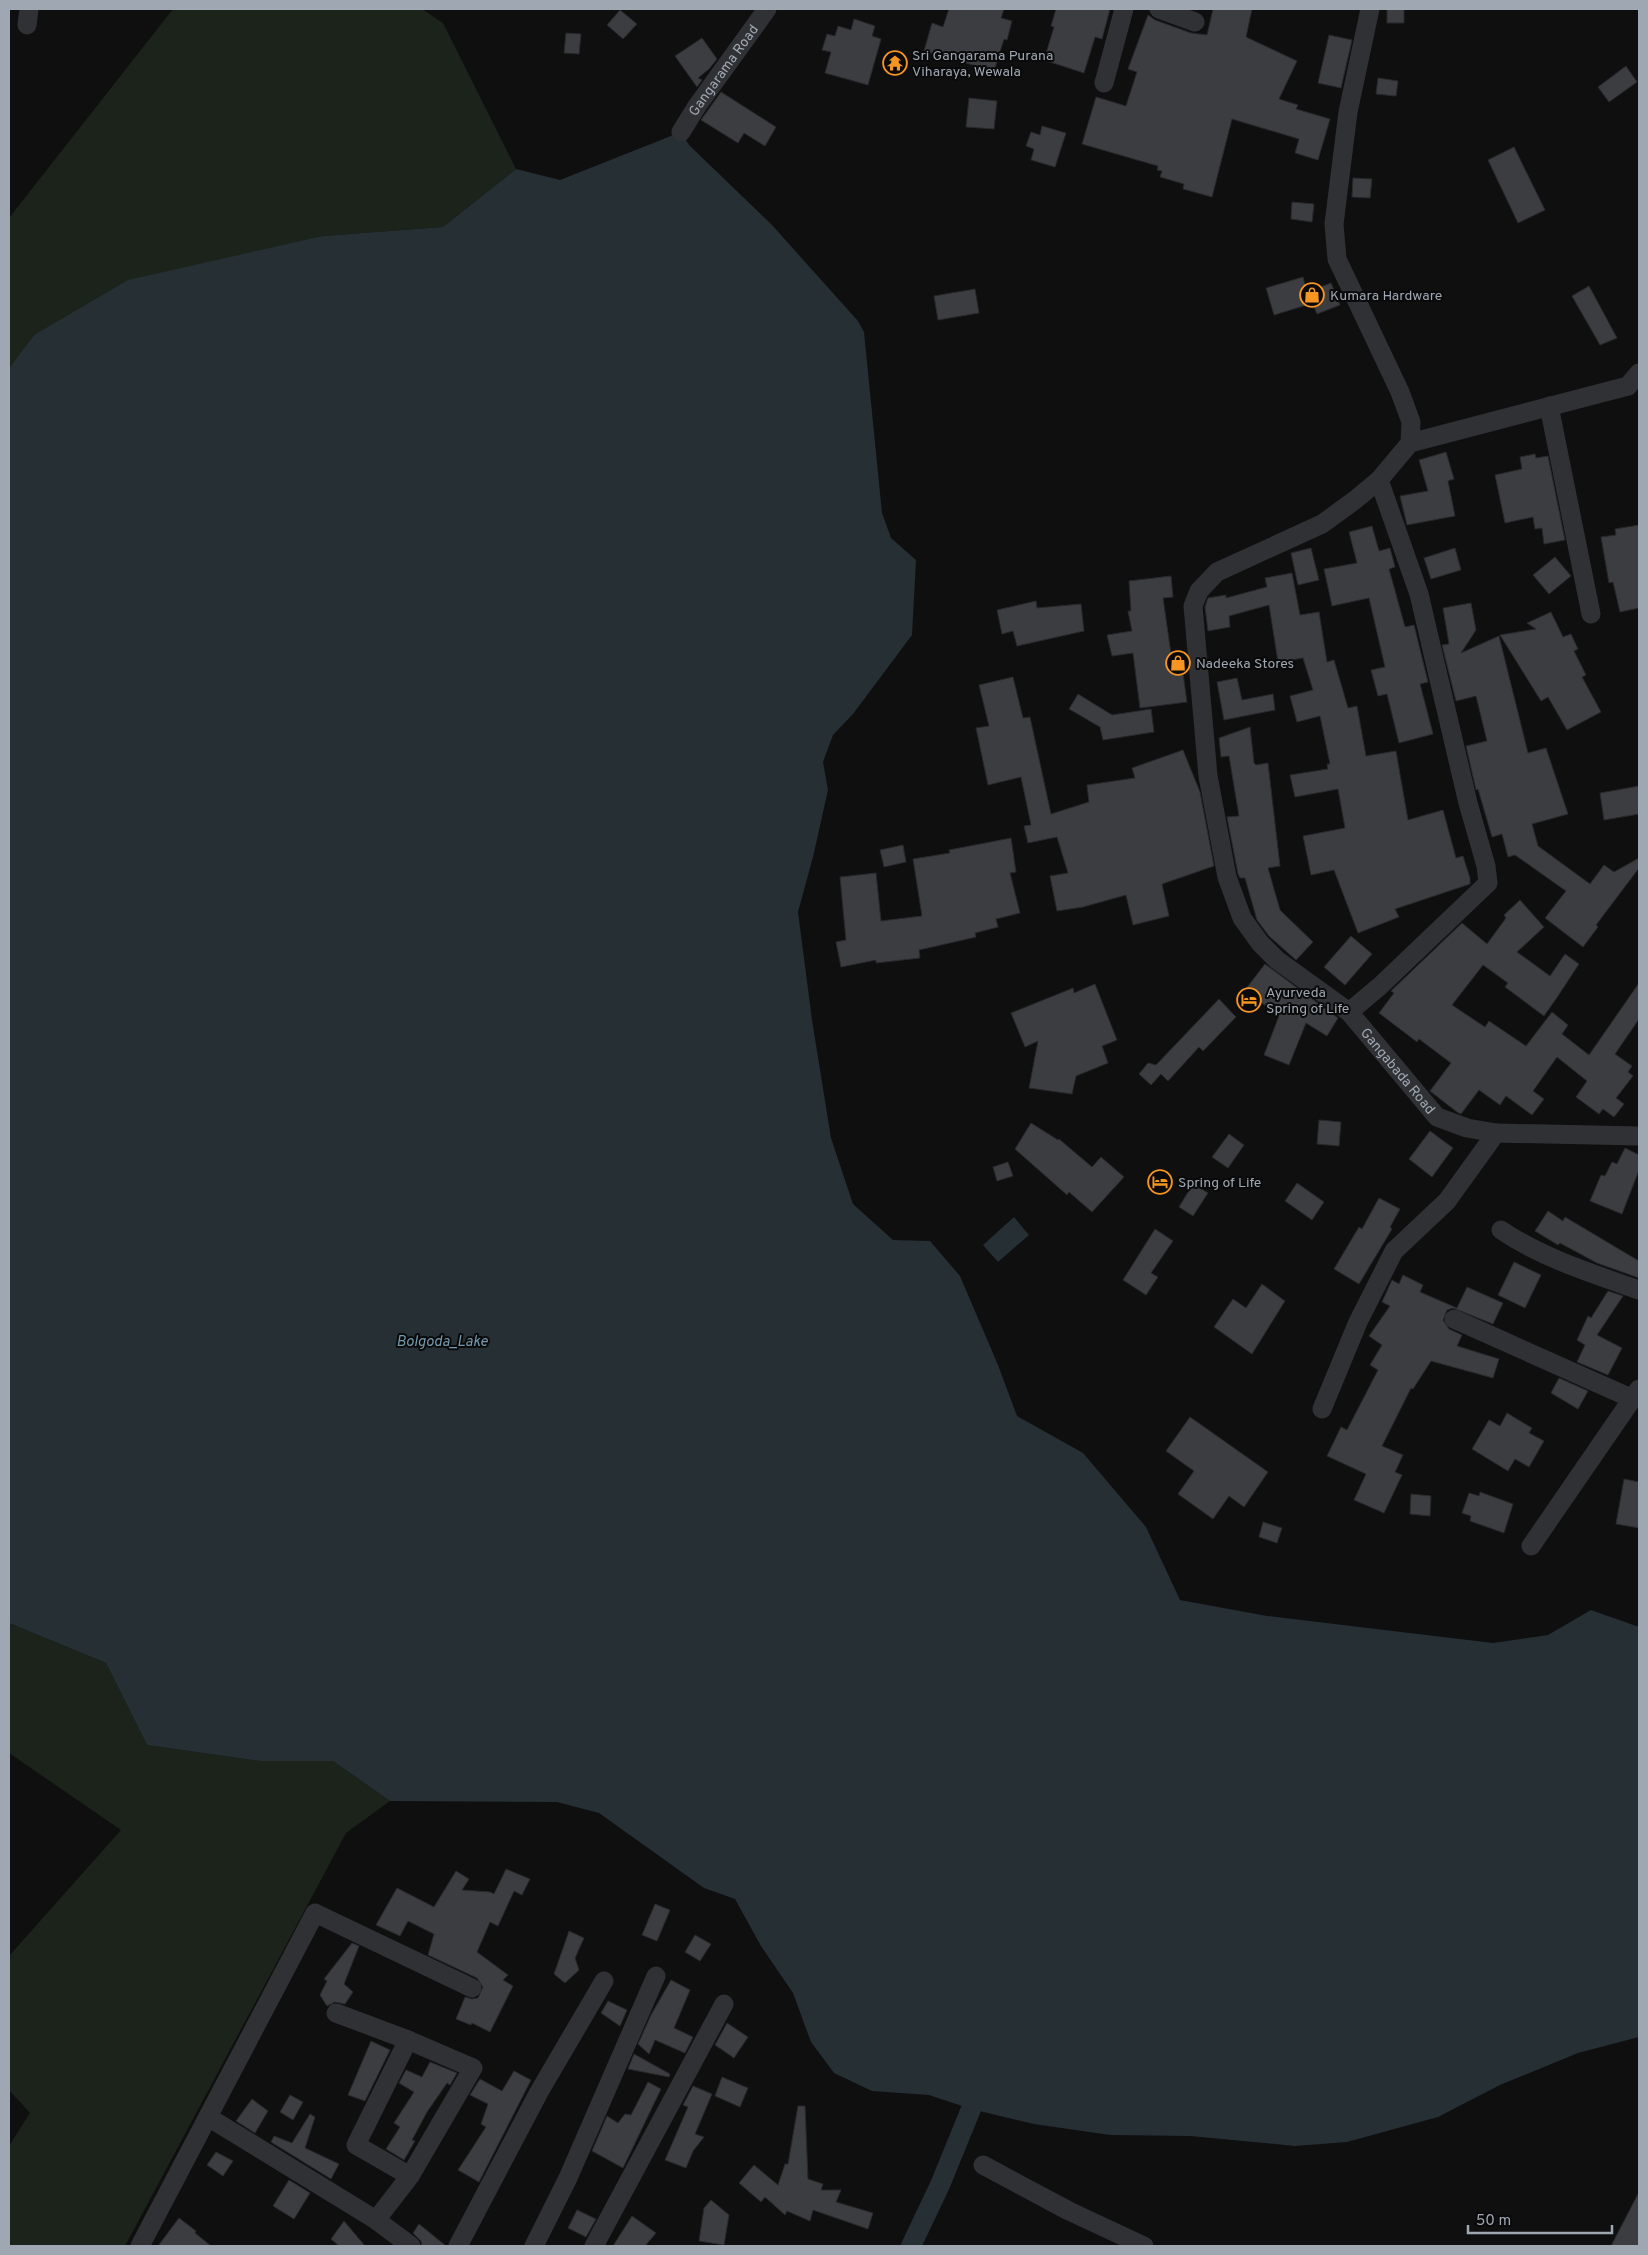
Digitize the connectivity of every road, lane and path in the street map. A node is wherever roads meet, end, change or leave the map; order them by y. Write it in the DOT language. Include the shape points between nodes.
graph roads {
  1 [pos="767,9"];
  2 [pos="1124,9"];
  3 [pos="1159,9"];
  4 [pos="1370,9"];
  5 [pos="1195,22"];
  6 [pos="1104,83"];
  7 [pos="681,132"];
  8 [pos="1639,373"];
  9 [pos="1549,406"];
  10 [pos="1410,443"];
  11 [pos="1379,480"];
  12 [pos="1591,614"];
  13 [pos="1349,1012"];
  14 [pos="1496,1133"];
  15 [pos="1639,1136"];
  16 [pos="1501,1230"];
  17 [pos="1639,1290"];
  18 [pos="1454,1319"];
  19 [pos="1636,1393"];
  20 [pos="1322,1409"];
  21 [pos="1531,1546"];
  22 [pos="656,1976"];
  23 [pos="604,1982"];
  24 [pos="472,1988"];
  25 [pos="724,2004"];
  26 [pos="336,2013"];
  27 [pos="408,2040"];
  28 [pos="208,2117"];
  29 [pos="983,2165"];
  30 [pos="410,2176"];
  31 [pos="376,2220"];
  32 [pos="140,2246"];
  33 [pos="411,2246"];
  34 [pos="458,2246"];
  35 [pos="534,2246"];
  36 [pos="594,2246"];
  37 [pos="1144,2246"];
  1 -- 7 [label="street, Gangarama Road"];
  2 -- 6 [label="street"];
  3 -- 5 [label="street"];
  4 -- 10 [label="street" via="1348,112 1334,224 1337,259 1400,392 1411,422"];
  8 -- 9 [label="street" via="1628,386"];
  9 -- 10 [label="street"];
  9 -- 12 [label="street"];
  10 -- 11 [label="street, Gangabada Road"];
  11 -- 13 [label="street" via="1419,594 1488,883"];
  11 -- 13 [label="street, Gangabada Road" via="1322,524 1217,572 1199,591 1193,606 1208,776 1227,877 1242,918 1277,960 1323,990"];
  13 -- 14 [label="street, Gangabada Road" via="1437,1117 1467,1128"];
  14 -- 15 [label="street, Gangabada Road"];
  14 -- 20 [label="street" via="1447,1202 1394,1251 1358,1322"];
  16 -- 17 [label="street" via="1518,1242 1564,1262"];
  18 -- 19 [label="street"];
  19 -- 21 [label="street"];
  22 -- 35 [label="street" via="568,2178"];
  23 -- 34 [label="street" via="539,2092"];
  24 -- 28 [label="street" via="315,1913"];
  25 -- 36 [label="street"];
  26 -- 27 [label="street"];
  27 -- 30 [label="street" via="356,2144"];
  27 -- 30 [label="street" via="473,2068"];
  28 -- 31 [label="street"];
  28 -- 32 [label="street"];
  29 -- 37 [label="street"];
  30 -- 31 [label="street"];
  31 -- 33 [label="street"];
}
